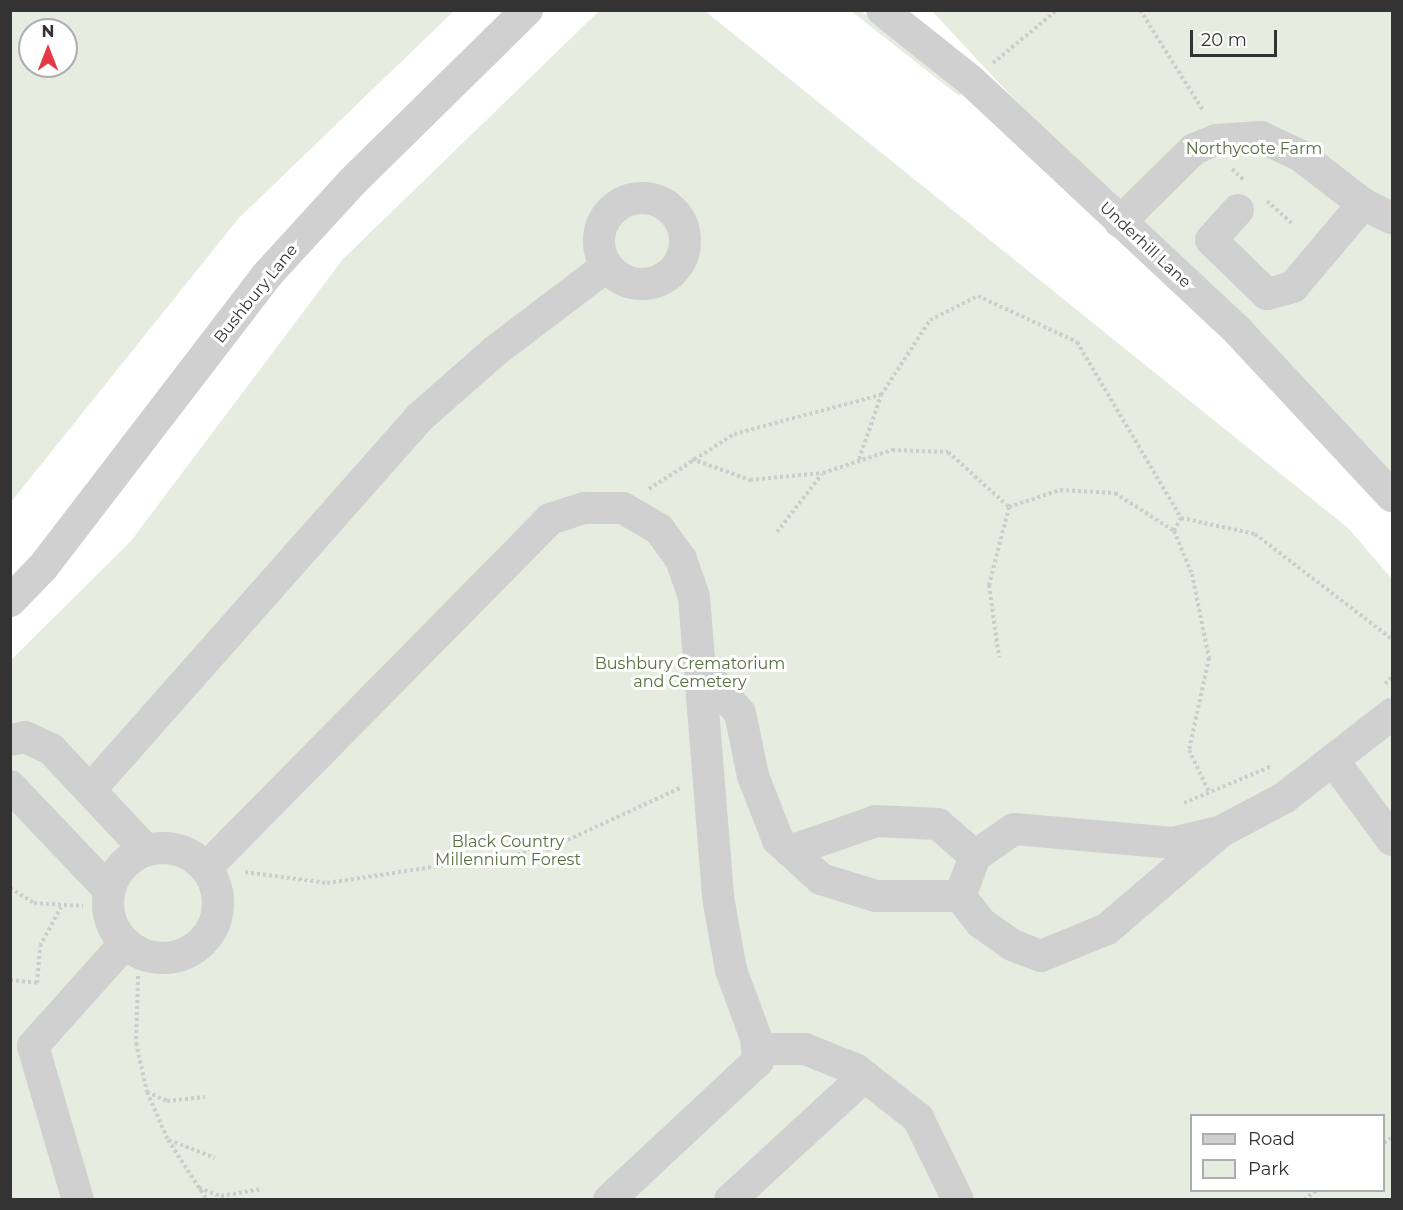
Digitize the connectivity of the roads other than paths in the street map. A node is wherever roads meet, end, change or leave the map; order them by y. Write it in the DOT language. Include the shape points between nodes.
graph roads {
  1 [pos="527,10"];
  2 [pos="882,10"];
  3 [pos="1363,204"];
  4 [pos="1238,210"];
  5 [pos="1392,218"];
  6 [pos="1120,222"];
  7 [pos="607,266"];
  8 [pos="1392,496"];
  9 [pos="10,601"];
  10 [pos="699,666"];
  11 [pos="1384,702"];
  12 [pos="10,740"];
  13 [pos="1333,760"];
  14 [pos="10,786"];
  15 [pos="90,790"];
  16 [pos="1220,832"];
  17 [pos="1392,840"];
  18 [pos="146,850"];
  19 [pos="790,851"];
  20 [pos="975,856"];
  21 [pos="206,868"];
  22 [pos="108,896"];
  23 [pos="960,897"];
  24 [pos="134,949"];
  25 [pos="757,1049"];
  26 [pos="865,1076"];
  27 [pos="78,1200"];
  28 [pos="609,1200"];
  29 [pos="730,1200"];
  30 [pos="958,1200"];
  1 -- 9 [label="street, Bushbury Lane" via="354,180 266,276 43,567"];
  2 -- 6 [label="street, Underhill Lane" via="970,80"];
  3 -- 4 [label="street" via="1293,287 1267,294 1211,240"];
  3 -- 5 [label="street"];
  3 -- 6 [label="street" via="1301,156 1261,137 1216,140 1194,149"];
  6 -- 8 [label="street, Underhill Lane" via="1238,331"];
  7 -- 15 [label="street" via="495,351 420,417"];
  10 -- 19 [label="street" via="740,713 753,776 778,840"];
  10 -- 21 [label="street" via="694,597 681,559 659,529 623,508 584,508 550,519"];
  10 -- 25 [label="street" via="718,897 731,970"];
  11 -- 13 [label="street"];
  12 -- 15 [label="street" via="25,736 51,749"];
  13 -- 16 [label="street" via="1284,798"];
  13 -- 17 [label="street"];
  14 -- 22 [label="street"];
  15 -- 18 [label="street"];
  16 -- 20 [label="street" via="1173,843 1014,829"];
  16 -- 23 [label="street" via="1107,929 1041,956 1012,945 981,923"];
  18 -- 21 [label="street" via="179,850"];
  18 -- 22 [label="street" via="123,865"];
  19 -- 20 [label="street" via="876,821 938,824"];
  19 -- 23 [label="street" via="820,879 876,897"];
  20 -- 23 [label="street"];
  21 -- 24 [label="street" via="218,901 208,935 179,956"];
  22 -- 24 [label="street" via="112,924"];
  24 -- 27 [label="street" via="33,1046"];
  25 -- 26 [label="street" via="805,1049"];
  25 -- 28 [label="street" via="758,1061"];
  26 -- 29 [label="street"];
  26 -- 30 [label="street" via="918,1118"];
}
